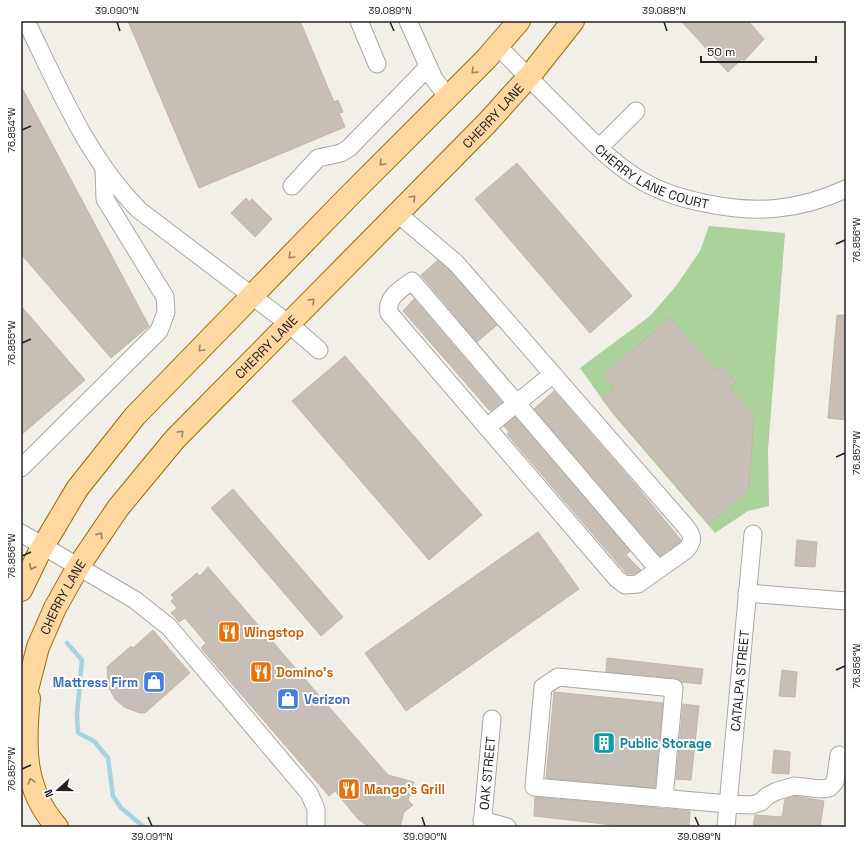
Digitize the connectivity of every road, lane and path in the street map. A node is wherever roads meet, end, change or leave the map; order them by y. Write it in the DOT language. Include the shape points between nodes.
graph roads {
  1 [pos="26,21"];
  2 [pos="359,21"];
  3 [pos="408,21"];
  4 [pos="519,21"];
  5 [pos="572,21"];
  6 [pos="498,46"];
  7 [pos="377,64"];
  8 [pos="428,67"];
  9 [pos="528,76"];
  10 [pos="448,97"];
  11 [pos="636,111"];
  12 [pos="599,148"];
  13 [pos="104,169"];
  14 [pos="292,186"];
  15 [pos="846,189"];
  16 [pos="398,214"];
  17 [pos="252,296"];
  18 [pos="289,324"];
  19 [pos="319,350"];
  20 [pos="552,374"];
  21 [pos="516,403"];
  22 [pos="487,427"];
  23 [pos="21,468"];
  24 [pos="21,533"];
  25 [pos="753,534"];
  26 [pos="43,546"];
  27 [pos="78,567"];
  28 [pos="658,569"];
  29 [pos="21,590"];
  30 [pos="747,593"];
  31 [pos="846,601"];
  32 [pos="31,672"];
  33 [pos="21,713"];
  34 [pos="492,719"];
  35 [pos="839,755"];
  36 [pos="664,798"];
  37 [pos="728,804"];
  38 [pos="482,824"];
  39 [pos="57,827"];
  40 [pos="316,827"];
  41 [pos="507,827"];
  42 [pos="726,827"];
  1 -- 13 [label="street" via="84,139"];
  2 -- 7 [label="street"];
  3 -- 8 [label="street"];
  4 -- 6 [label="main road"];
  5 -- 9 [label="main road, CHERRY LANE"];
  6 -- 9 [label="street, CHERRY LANE COURT"];
  6 -- 10 [label="main road, one-way"];
  8 -- 10 [label="street"];
  8 -- 14 [label="street" via="349,148 342,153 318,158"];
  9 -- 12 [label="street, CHERRY LANE COURT"];
  16 -- 9 [label="main road, CHERRY LANE, one-way" via="487,123"];
  10 -- 17 [label="main road, one-way"];
  11 -- 12 [label="street"];
  12 -- 15 [label="street, CHERRY LANE COURT" via="648,184 686,199 731,208 755,210 787,207 815,201"];
  13 -- 17 [label="street" via="121,192 139,210"];
  13 -- 23 [label="street" via="105,200 165,297 166,312 159,331"];
  18 -- 16 [label="main road, CHERRY LANE, one-way"];
  16 -- 20 [label="street" via="456,263"];
  17 -- 18 [label="street"];
  17 -- 26 [label="main road, one-way" via="135,416 77,489"];
  18 -- 19 [label="street"];
  27 -- 18 [label="main road, CHERRY LANE, one-way" via="118,508 175,439"];
  20 -- 21 [label="street"];
  20 -- 28 [label="street" via="692,534 692,544"];
  21 -- 22 [label="street"];
  21 -- 22 [label="street" via="412,281 394,294 387,306 389,313"];
  21 -- 28 [label="street"];
  22 -- 28 [label="street" via="617,579 625,584 638,584"];
  24 -- 26 [label="street"];
  25 -- 30 [label="street, CATALPA STREET"];
  26 -- 27 [label="street"];
  26 -- 29 [label="main road, one-way"];
  27 -- 32 [label="main road, CHERRY LANE" via="55,608 38,647"];
  27 -- 40 [label="street" via="136,600 169,627 309,793 316,809"];
  30 -- 31 [label="street"];
  30 -- 37 [label="street, CATALPA STREET"];
  32 -- 33 [label="main road, CHERRY LANE"];
  39 -- 32 [label="main road, one-way" via="38,802 28,766 27,722"];
  34 -- 38 [label="street, OAK STREET"];
  35 -- 37 [label="street" via="835,782 829,788 794,786 777,791 752,805"];
  36 -- 36 [label="street" via="534,787 543,687 558,677 674,688"];
  36 -- 37 [label="street"];
  37 -- 42 [label="street, CATALPA STREET"];
  38 -- 41 [label="street"];
}
